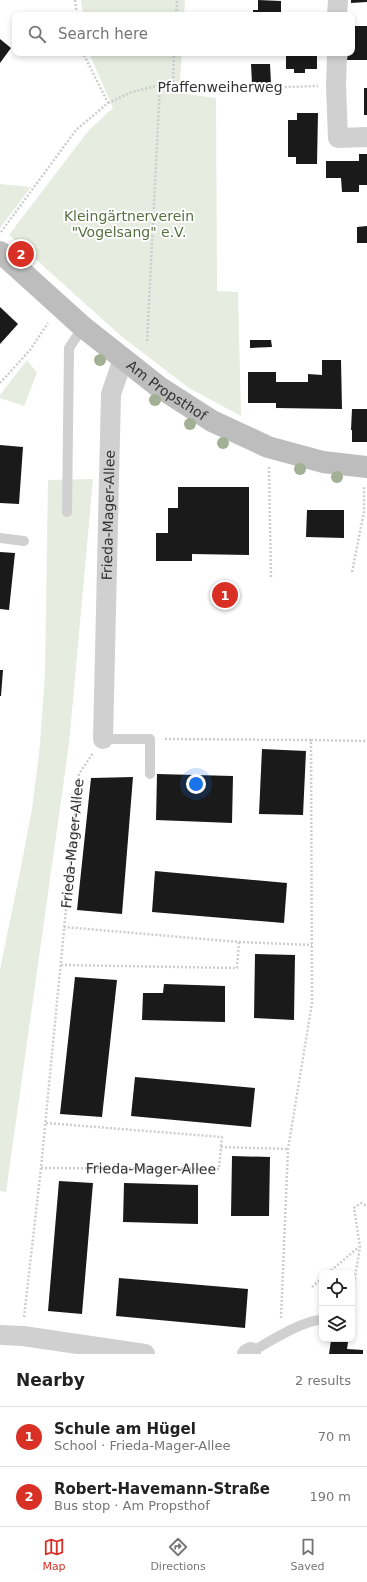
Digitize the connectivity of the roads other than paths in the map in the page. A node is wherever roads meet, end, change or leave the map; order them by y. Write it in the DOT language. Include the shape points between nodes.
graph roads {
  1 [pos="338,0"];
  2 [pos="337,12"];
  3 [pos="337,56"];
  4 [pos="367,137"];
  5 [pos="0,252"];
  6 [pos="83,327"];
  7 [pos="123,359"];
  8 [pos="367,467"];
  9 [pos="66,512"];
  10 [pos="0,538"];
  11 [pos="24,541"];
  12 [pos="103,739"];
  13 [pos="150,774"];
  14 [pos="319,1320"];
  15 [pos="0,1335"];
  16 [pos="249,1353"];
  17 [pos="145,1354"];
  1 -- 2 [label="street"];
  3 -- 4 [label="street" via="338,138"];
  5 -- 6 [label="street, Am Propsthof"];
  6 -- 7 [label="street, Am Propsthof"];
  6 -- 9 [label="lane" via="69,348"];
  7 -- 8 [label="street, Am Propsthof" via="159,387 212,421 268,447 322,462"];
  7 -- 12 [label="street, Frieda-Mager-Allee" via="111,394"];
  10 -- 11 [label="lane"];
  12 -- 13 [label="lane" via="150,739"];
  14 -- 16 [label="lane" via="280,1335"];
  15 -- 17 [label="street"];
}
